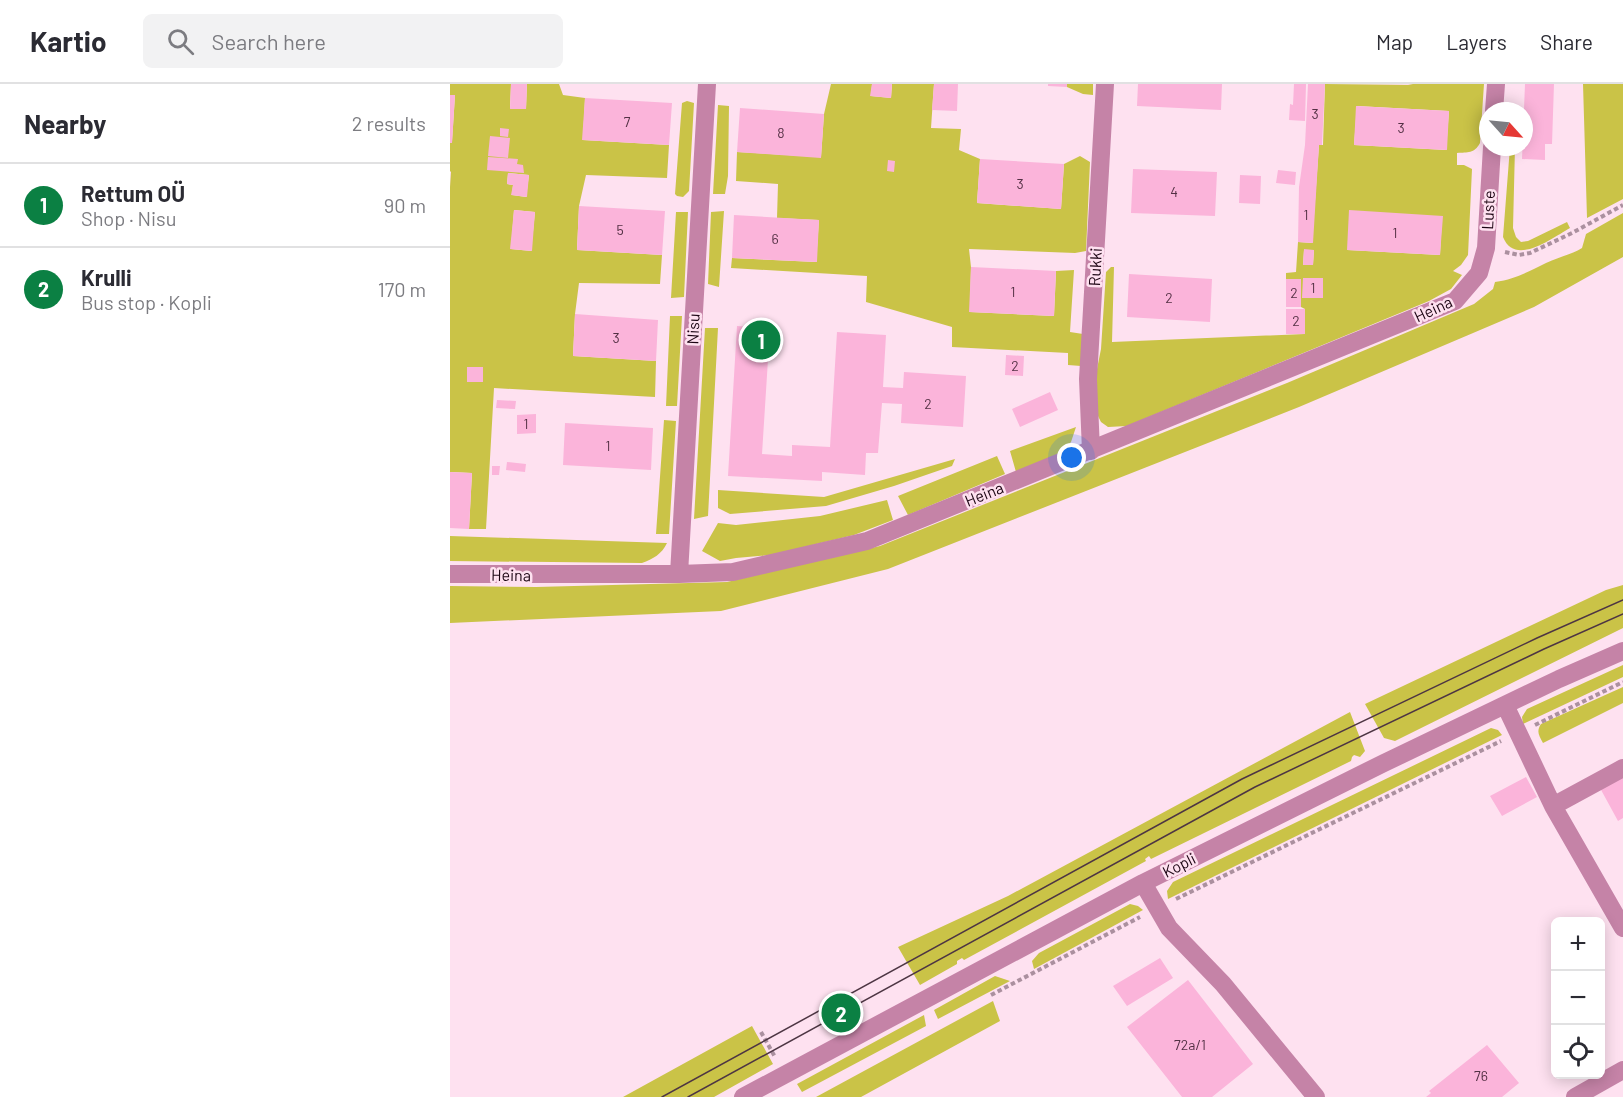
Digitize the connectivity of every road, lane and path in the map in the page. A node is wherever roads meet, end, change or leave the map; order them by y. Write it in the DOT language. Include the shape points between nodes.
graph roads {
  1 [pos="707,84"];
  2 [pos="1105,84"];
  3 [pos="1496,84"];
  4 [pos="1495,102"];
  5 [pos="1491,156"];
  6 [pos="1623,205"];
  7 [pos="1486,248"];
  8 [pos="1479,273"];
  9 [pos="1090,451"];
  10 [pos="450,574"];
  11 [pos="679,574"];
  12 [pos="1623,651"];
  13 [pos="1623,682"];
  14 [pos="1505,705"];
  15 [pos="1519,733"];
  16 [pos="1623,768"];
  17 [pos="1553,806"];
  18 [pos="1143,883"];
  19 [pos="1157,908"];
  20 [pos="1623,928"];
  21 [pos="991,995"];
  22 [pos="1623,1070"];
  23 [pos="743,1097"];
  24 [pos="1316,1097"];
  25 [pos="1575,1097"];
  1 -- 11 [label="street, Nisu"];
  2 -- 9 [label="street, Rukki" via="1088,379"];
  3 -- 4 [label="street"];
  5 -- 7 [label="street, Luste"];
  6 -- 7 [label="path" via="1530,253 1520,255"];
  7 -- 8 [label="street, Luste"];
  8 -- 9 [label="street, Heina" via="1455,301"];
  9 -- 11 [label="street, Heina" via="867,541 733,572"];
  10 -- 11 [label="street, Heina"];
  12 -- 14 [label="street, Kopli"];
  13 -- 15 [label="path"];
  14 -- 15 [label="street"];
  14 -- 18 [label="street, Kopli"];
  15 -- 17 [label="street"];
  15 -- 19 [label="path"];
  16 -- 17 [label="street"];
  17 -- 20 [label="street"];
  18 -- 19 [label="street"];
  18 -- 23 [label="street, Kopli"];
  19 -- 21 [label="path"];
  19 -- 24 [label="street" via="1169,928 1222,984"];
  22 -- 25 [label="street"];
}
